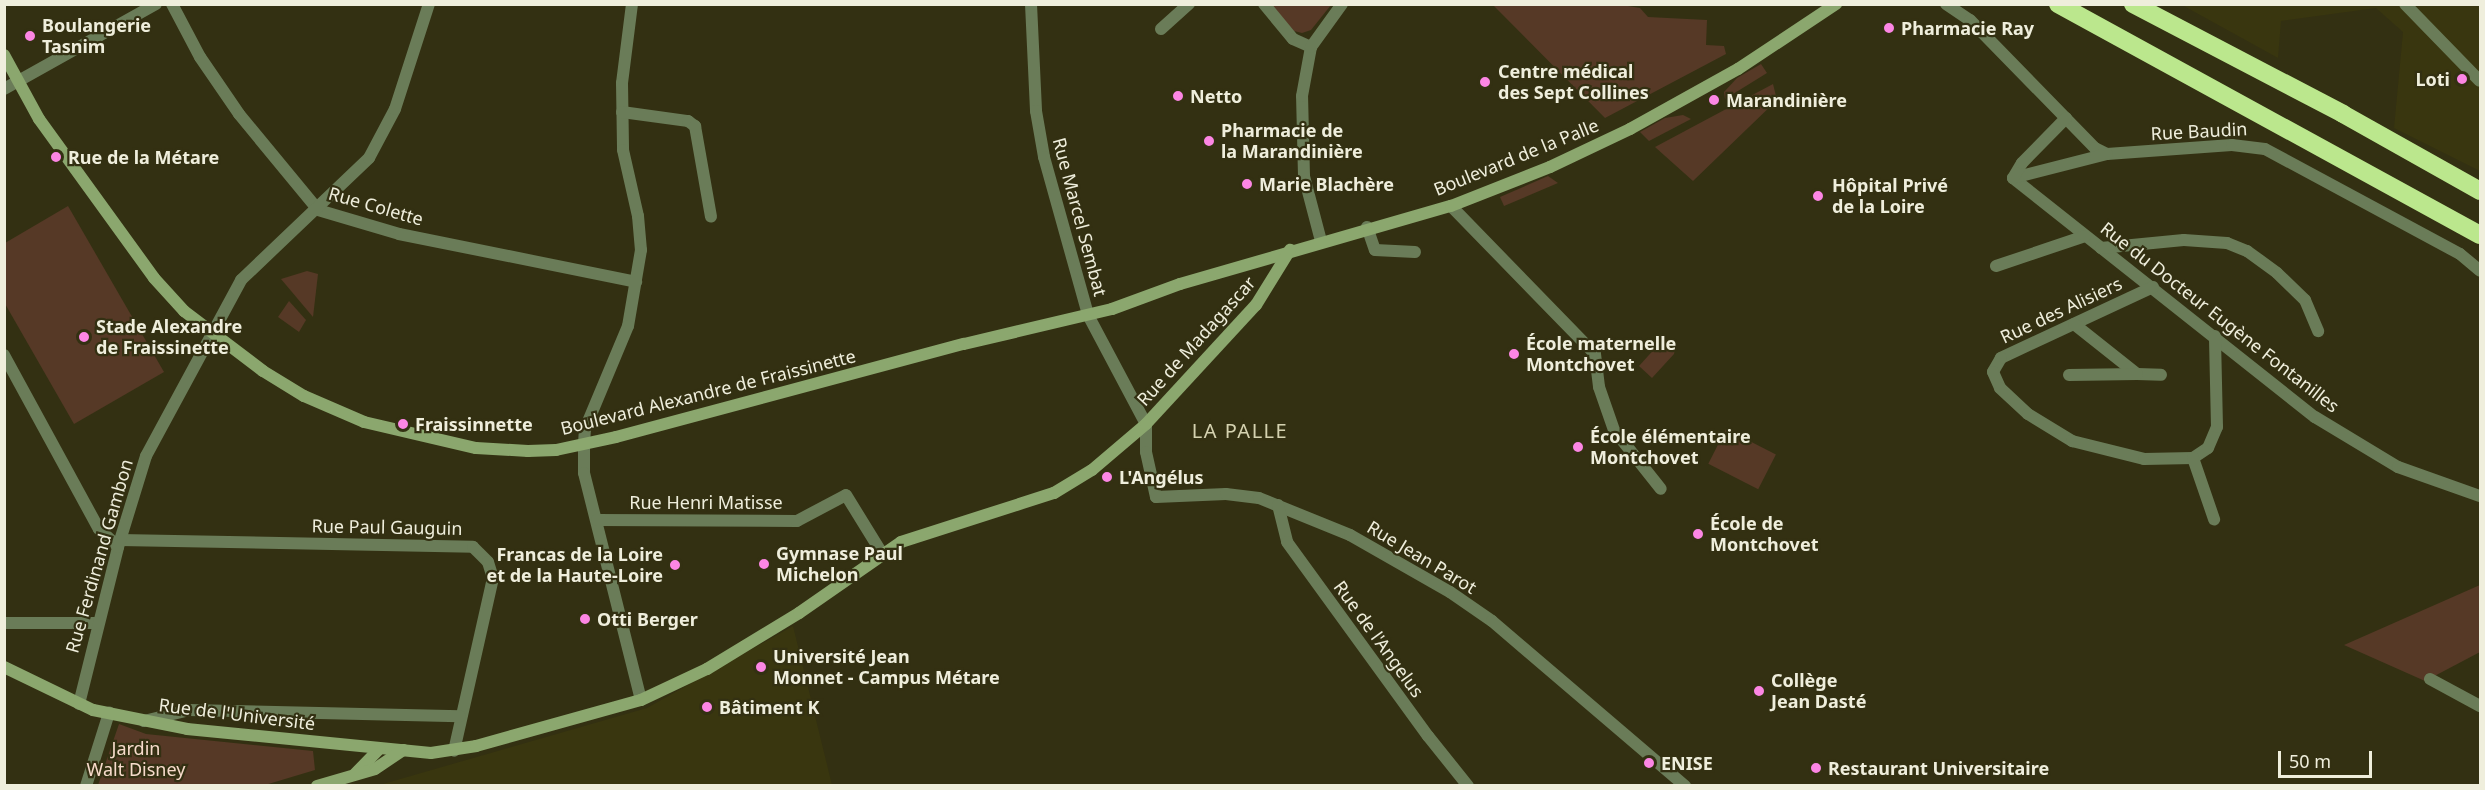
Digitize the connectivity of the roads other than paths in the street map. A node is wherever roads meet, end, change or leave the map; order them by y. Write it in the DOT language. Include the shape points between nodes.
graph roads {
  1 [pos="156,4"];
  2 [pos="172,4"];
  3 [pos="429,4"];
  4 [pos="632,4"];
  5 [pos="1031,4"];
  6 [pos="1189,4"];
  7 [pos="1264,4"];
  8 [pos="1342,4"];
  9 [pos="1836,4"];
  10 [pos="1946,4"];
  11 [pos="2058,4"];
  12 [pos="2133,4"];
  13 [pos="2405,4"];
  14 [pos="1161,29"];
  15 [pos="1311,47"];
  16 [pos="4,55"];
  17 [pos="18,81"];
  18 [pos="2481,81"];
  19 [pos="4,89"];
  20 [pos="622,112"];
  21 [pos="2066,118"];
  22 [pos="2107,154"];
  23 [pos="2013,178"];
  24 [pos="2481,189"];
  25 [pos="2420,202"];
  26 [pos="1451,206"];
  27 [pos="318,210"];
  28 [pos="711,217"];
  29 [pos="1367,227"];
  30 [pos="2481,235"];
  31 [pos="2085,236"];
  32 [pos="1321,241"];
  33 [pos="2481,247"];
  34 [pos="2102,248"];
  35 [pos="1290,250"];
  36 [pos="1415,252"];
  37 [pos="1996,266"];
  38 [pos="2481,271"];
  39 [pos="636,282"];
  40 [pos="2153,287"];
  41 [pos="1088,315"];
  42 [pos="2074,324"];
  43 [pos="2318,331"];
  44 [pos="214,333"];
  45 [pos="2215,336"];
  46 [pos="4,355"];
  47 [pos="2137,374"];
  48 [pos="2069,375"];
  49 [pos="2161,375"];
  50 [pos="1146,424"];
  51 [pos="584,444"];
  52 [pos="2193,458"];
  53 [pos="1661,489"];
  54 [pos="2481,496"];
  55 [pos="1278,505"];
  56 [pos="2214,519"];
  57 [pos="597,520"];
  58 [pos="119,543"];
  59 [pos="883,555"];
  60 [pos="4,623"];
  61 [pos="98,623"];
  62 [pos="4,667"];
  63 [pos="2430,679"];
  64 [pos="641,700"];
  65 [pos="79,704"];
  66 [pos="2481,706"];
  67 [pos="109,713"];
  68 [pos="460,716"];
  69 [pos="144,721"];
  70 [pos="379,749"];
  71 [pos="403,750"];
  72 [pos="454,751"];
  73 [pos="354,774"];
  74 [pos="86,786"];
  75 [pos="317,786"];
  76 [pos="1468,786"];
  77 [pos="1686,786"];
  1 -- 17 [label="street"];
  2 -- 27 [label="street, Rue Colette" via="200,57 239,114"];
  3 -- 27 [label="street, Rue Ferdinand Gambon" via="384,134 369,158"];
  4 -- 20 [label="street"];
  5 -- 41 [label="street, Rue Marcel Sembat" via="1036,111 1044,157"];
  6 -- 14 [label="street"];
  7 -- 15 [label="street" via="1293,39"];
  8 -- 15 [label="street"];
  9 -- 26 [label="street, Boulevard de la Palle" via="1738,69 1630,129 1550,167"];
  10 -- 21 [label="street" via="1970,20"];
  11 -- 25 [label="highway"];
  12 -- 24 [label="highway"];
  13 -- 18 [label="street"];
  15 -- 32 [label="street" via="1302,96 1302,146 1304,176"];
  16 -- 17 [label="street, Boulevard Alexandre de Fraissinette"];
  17 -- 19 [label="street"];
  17 -- 44 [label="street, Boulevard Alexandre de Fraissinette" via="39,119 154,278 184,311"];
  20 -- 28 [label="street" via="695,126"];
  20 -- 39 [label="street" via="623,150 638,216 640,250"];
  21 -- 22 [label="street"];
  21 -- 23 [label="street" via="2022,163"];
  22 -- 23 [label="street"];
  22 -- 38 [label="street, Rue Baudin" via="2232,145 2265,149 2460,255"];
  23 -- 31 [label="street, Rue du Docteur Eugène Fontanilles"];
  25 -- 30 [label="highway"];
  25 -- 33 [label="highway"];
  26 -- 29 [label="street, Boulevard de la Palle"];
  26 -- 53 [label="street" via="1596,354 1599,387 1614,430"];
  27 -- 39 [label="street, Rue Colette" via="399,234"];
  27 -- 44 [label="street, Rue Ferdinand Gambon" via="242,280"];
  29 -- 32 [label="street, Boulevard de la Palle"];
  29 -- 36 [label="street" via="1375,250"];
  31 -- 34 [label="street, Rue du Docteur Eugène Fontanilles"];
  31 -- 37 [label="street"];
  32 -- 35 [label="street, Boulevard Alexandre de Fraissinette"];
  34 -- 40 [label="street, Rue du Docteur Eugène Fontanilles"];
  34 -- 43 [label="street" via="2184,240 2237,247 2277,273 2305,300"];
  35 -- 41 [label="street, Boulevard Alexandre de Fraissinette"];
  35 -- 50 [label="street, Rue de Madagascar" via="1256,305"];
  39 -- 51 [label="street" via="628,326 585,429"];
  40 -- 42 [label="street, Rue des Alisiers"];
  40 -- 45 [label="street, Rue du Docteur Eugène Fontanilles"];
  41 -- 50 [label="street, Rue Marcel Sembat"];
  41 -- 51 [label="street, Boulevard Alexandre de Fraissinette"];
  42 -- 47 [label="street"];
  42 -- 52 [label="street, Rue des Alisiers" via="2001,358 1994,372 2000,388 2028,414 2072,441 2144,459"];
  44 -- 51 [label="street, Boulevard Alexandre de Fraissinette" via="263,371 304,396 392,430 476,448 528,451"];
  44 -- 58 [label="street, Rue Ferdinand Gambon" via="146,456"];
  45 -- 52 [label="street" via="2217,427 2208,448"];
  45 -- 54 [label="street, Rue du Docteur Eugène Fontanilles" via="2324,423 2398,467"];
  46 -- 58 [label="street" via="99,529"];
  47 -- 48 [label="street"];
  47 -- 49 [label="street"];
  50 -- 55 [label="street, Rue Jean Parot" via="1146,452 1156,497 1226,494"];
  50 -- 59 [label="street, Rue de Madagascar" via="1092,470 1054,493 901,542"];
  51 -- 57 [label="street" via="584,473"];
  52 -- 56 [label="street"];
  55 -- 76 [label="street, Rue de l'Angelus" via="1287,542"];
  55 -- 77 [label="street, Rue Jean Parot" via="1350,535 1492,621"];
  57 -- 59 [label="street, Rue Henri Matisse" via="797,521 846,495"];
  57 -- 64 [label="street"];
  58 -- 61 [label="street, Rue Ferdinand Gambon"];
  58 -- 68 [label="street, Rue Paul Gauguin" via="473,547 488,562 493,578"];
  59 -- 64 [label="street, Rue de l'Université" via="800,613 707,669"];
  60 -- 61 [label="street"];
  61 -- 65 [label="street, Rue Ferdinand Gambon"];
  62 -- 65 [label="street, Rue de l'Université"];
  63 -- 66 [label="street"];
  64 -- 72 [label="street, Rue de l'Université"];
  65 -- 67 [label="street, Rue de l'Université"];
  67 -- 69 [label="street, Rue de l'Université"];
  67 -- 74 [label="street"];
  68 -- 69 [label="street" via="189,711"];
  68 -- 72 [label="street, Rue Paul Gauguin"];
  69 -- 70 [label="street, Rue de l'Université"];
  70 -- 71 [label="street, Rue de l'Université"];
  70 -- 73 [label="street"];
  71 -- 72 [label="street, Rue de l'Université"];
  71 -- 73 [label="street" via="375,769"];
  73 -- 75 [label="street"];
}
